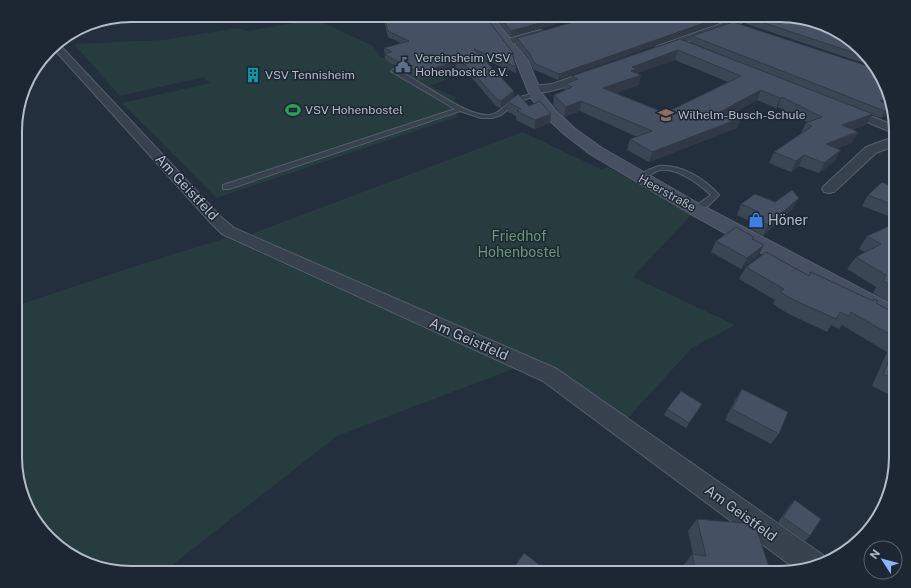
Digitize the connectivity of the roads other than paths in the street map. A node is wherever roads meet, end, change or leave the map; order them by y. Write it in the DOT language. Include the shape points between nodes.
graph roads {
  1 [pos="491,22"];
  2 [pos="734,22"];
  3 [pos="731,23"];
  4 [pos="746,28"];
  5 [pos="551,30"];
  6 [pos="507,42"];
  7 [pos="677,42"];
  8 [pos="692,48"];
  9 [pos="59,49"];
  10 [pos="648,53"];
  11 [pos="605,68"];
  12 [pos="394,71"];
  13 [pos="535,92"];
  14 [pos="838,107"];
  15 [pos="460,109"];
  16 [pos="889,127"];
  17 [pos="889,143"];
  18 [pos="639,178"];
  19 [pos="226,187"];
  20 [pos="830,189"];
  21 [pos="695,209"];
  22 [pos="889,313"];
  23 [pos="809,562"];
  1 -- 6 [label="street, Heerstraße"];
  2 -- 3 [label="street"];
  3 -- 4 [label="street"];
  3 -- 7 [label="street"];
  5 -- 6 [label="street"];
  6 -- 13 [label="street, Heerstraße" via="522,61"];
  7 -- 8 [label="street"];
  7 -- 10 [label="street"];
  9 -- 23 [label="street, Am Geistfeld" via="228,231 550,375"];
  11 -- 13 [label="street"];
  12 -- 15 [label="lane"];
  13 -- 15 [label="lane" via="514,102 497,115 479,116"];
  13 -- 18 [label="street, Heerstraße" via="550,113 569,131"];
  14 -- 16 [label="street"];
  15 -- 19 [label="lane"];
  17 -- 20 [label="street" via="871,150"];
  18 -- 21 [label="street, Heerstraße"];
  18 -- 21 [label="lane" via="661,168 677,170 705,185 715,195"];
  21 -- 22 [label="street, Heerstraße"];
}
